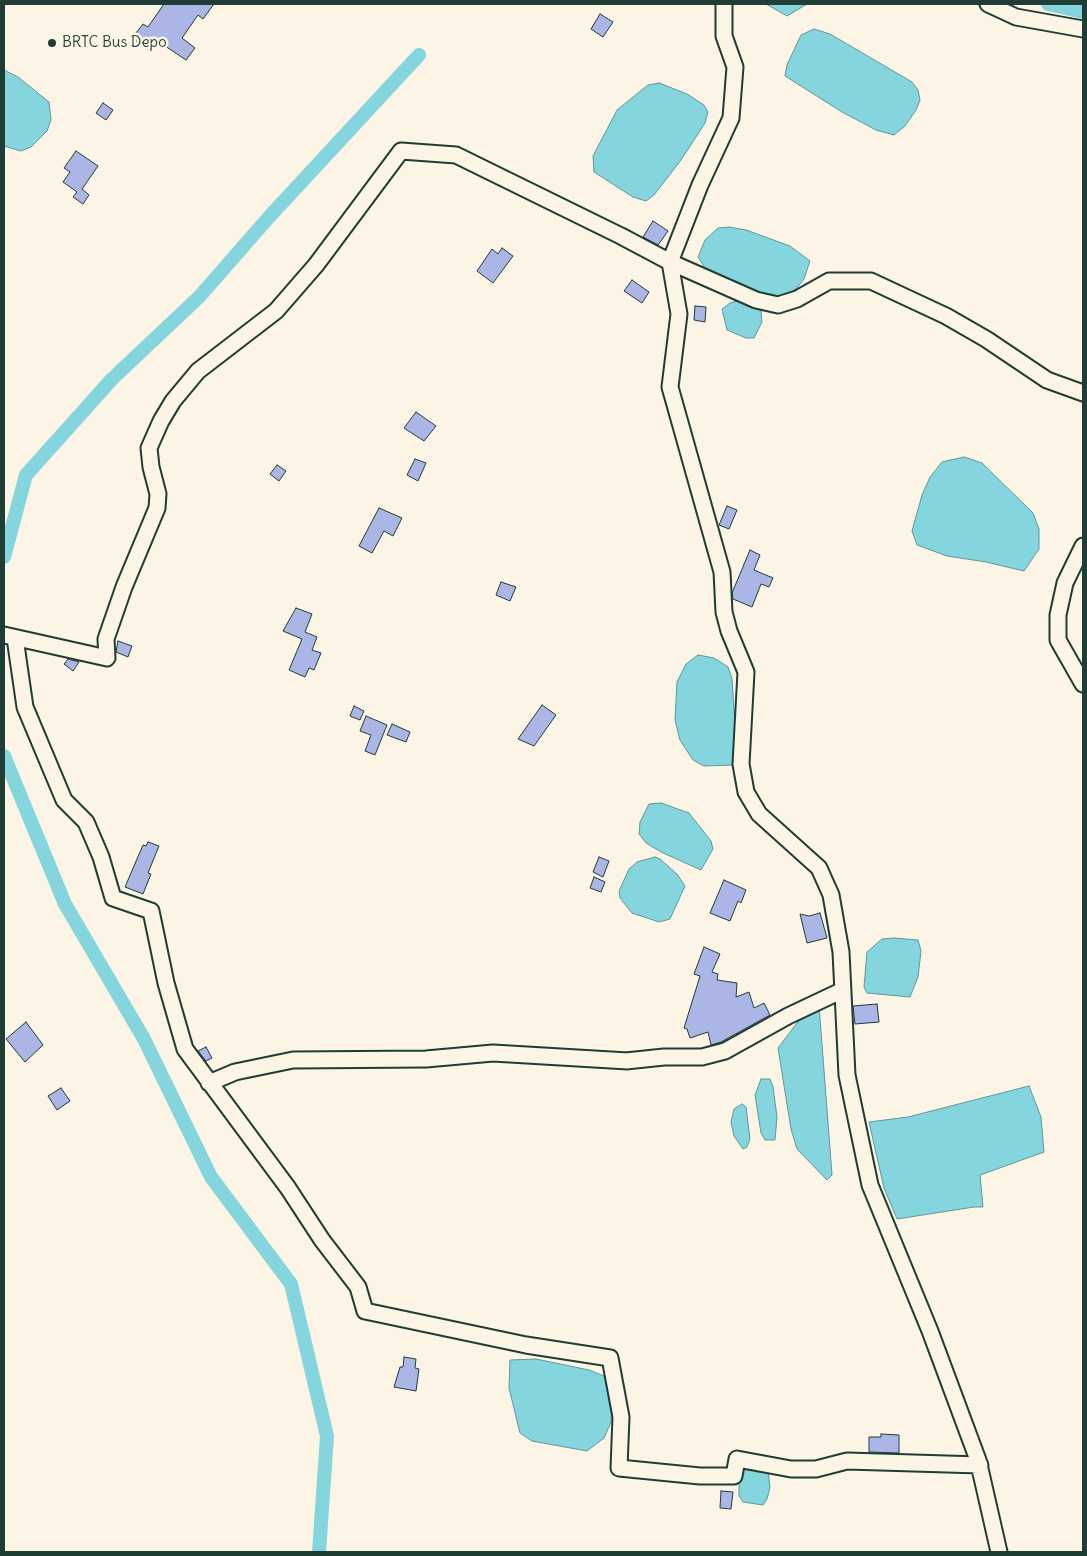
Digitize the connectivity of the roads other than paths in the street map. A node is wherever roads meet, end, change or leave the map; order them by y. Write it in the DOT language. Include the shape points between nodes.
graph roads {
  1 [pos="724,4"];
  2 [pos="988,4"];
  3 [pos="1083,30"];
  4 [pos="670,262"];
  5 [pos="1083,393"];
  6 [pos="1083,546"];
  7 [pos="9,637"];
  8 [pos="1083,684"];
  9 [pos="843,990"];
  10 [pos="209,1083"];
  11 [pos="980,1465"];
  12 [pos="999,1552"];
  1 -- 4 [label="street" via="724,36 735,67 731,118"];
  2 -- 3 [label="street" via="1016,17"];
  4 -- 5 [label="street" via="756,300 778,305 797,299 829,281 871,281 946,316 1047,380"];
  4 -- 7 [label="street" via="456,155 400,151 310,272 276,311 198,371 161,421 149,448 158,494 157,508 106,639 107,658"];
  4 -- 9 [label="street" via="679,314 670,387 722,572 724,612 729,631 746,672 741,764 746,792 760,814 819,868 831,895 842,952"];
  6 -- 8 [label="street" via="1066,583 1058,615 1058,640"];
  7 -- 10 [label="street" via="25,707 64,800 86,822 113,898 151,911 166,983 185,1049"];
  9 -- 10 [label="street" via="725,1051 702,1057 627,1061 493,1053 426,1059 293,1060 234,1072"];
  9 -- 11 [label="street" via="847,1075 870,1185"];
  10 -- 11 [label="street" via="358,1287 365,1311 526,1345 610,1358 621,1417 619,1468 734,1476 736,1459 791,1469 816,1469 848,1461"];
  11 -- 12 [label="street"];
}
